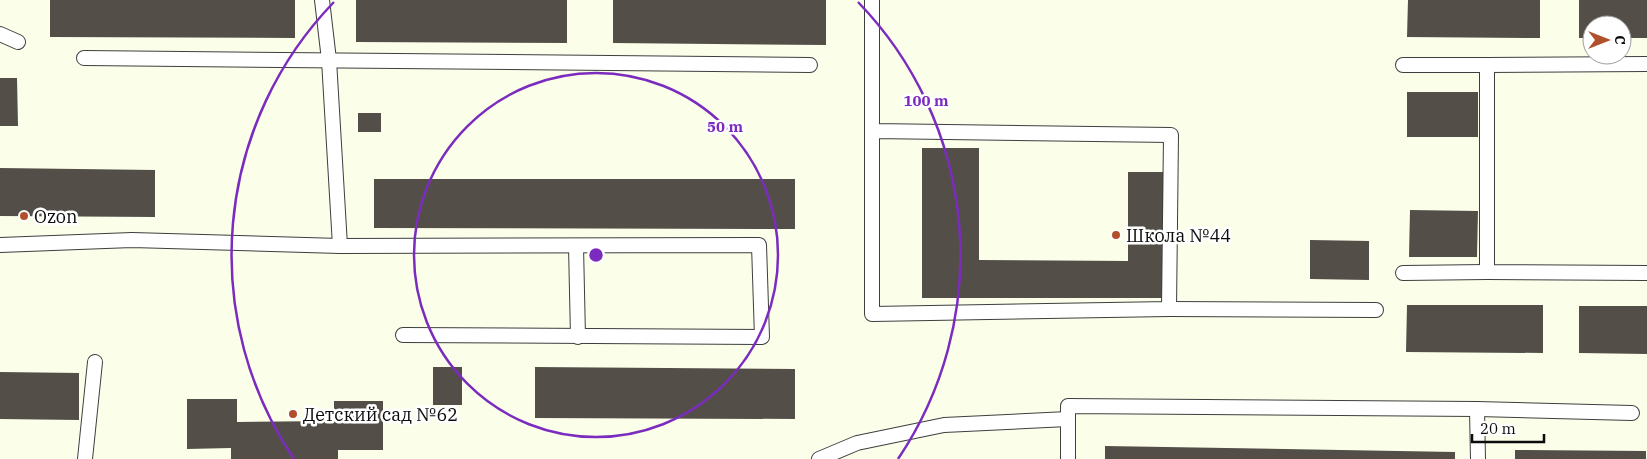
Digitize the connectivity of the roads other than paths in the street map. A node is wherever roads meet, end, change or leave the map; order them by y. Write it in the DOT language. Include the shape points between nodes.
graph roads {
  1 [pos="322,0"];
  2 [pos="872,0"];
  3 [pos="0,34"];
  4 [pos="18,42"];
  5 [pos="84,58"];
  6 [pos="329,60"];
  7 [pos="1647,64"];
  8 [pos="810,65"];
  9 [pos="1403,65"];
  10 [pos="1487,65"];
  11 [pos="874,131"];
  12 [pos="0,245"];
  13 [pos="340,246"];
  14 [pos="576,246"];
  15 [pos="1487,272"];
  16 [pos="1403,273"];
  17 [pos="1647,273"];
  18 [pos="1169,309"];
  19 [pos="1376,310"];
  20 [pos="403,335"];
  21 [pos="578,337"];
  22 [pos="95,362"];
  23 [pos="1477,409"];
  24 [pos="1632,413"];
  25 [pos="1068,420"];
  26 [pos="85,459"];
  27 [pos="819,459"];
  28 [pos="1068,459"];
  29 [pos="1478,459"];
  1 -- 6 [label="lane"];
  2 -- 11 [label="lane"];
  3 -- 4 [label="lane"];
  5 -- 6 [label="lane"];
  6 -- 8 [label="lane"];
  6 -- 13 [label="lane"];
  7 -- 10 [label="lane"];
  9 -- 10 [label="lane"];
  10 -- 15 [label="lane"];
  11 -- 18 [label="lane" via="1171,135"];
  11 -- 18 [label="lane" via="872,314"];
  12 -- 13 [label="lane" via="132,240"];
  13 -- 14 [label="lane"];
  14 -- 21 [label="lane"];
  14 -- 21 [label="lane" via="759,246 762,336"];
  15 -- 16 [label="lane"];
  15 -- 17 [label="lane"];
  18 -- 19 [label="lane"];
  20 -- 21 [label="lane"];
  22 -- 26 [label="lane"];
  23 -- 24 [label="lane"];
  23 -- 25 [label="lane" via="1068,406"];
  23 -- 29 [label="lane"];
  25 -- 27 [label="lane" via="944,425 857,443"];
  25 -- 28 [label="lane"];
}
